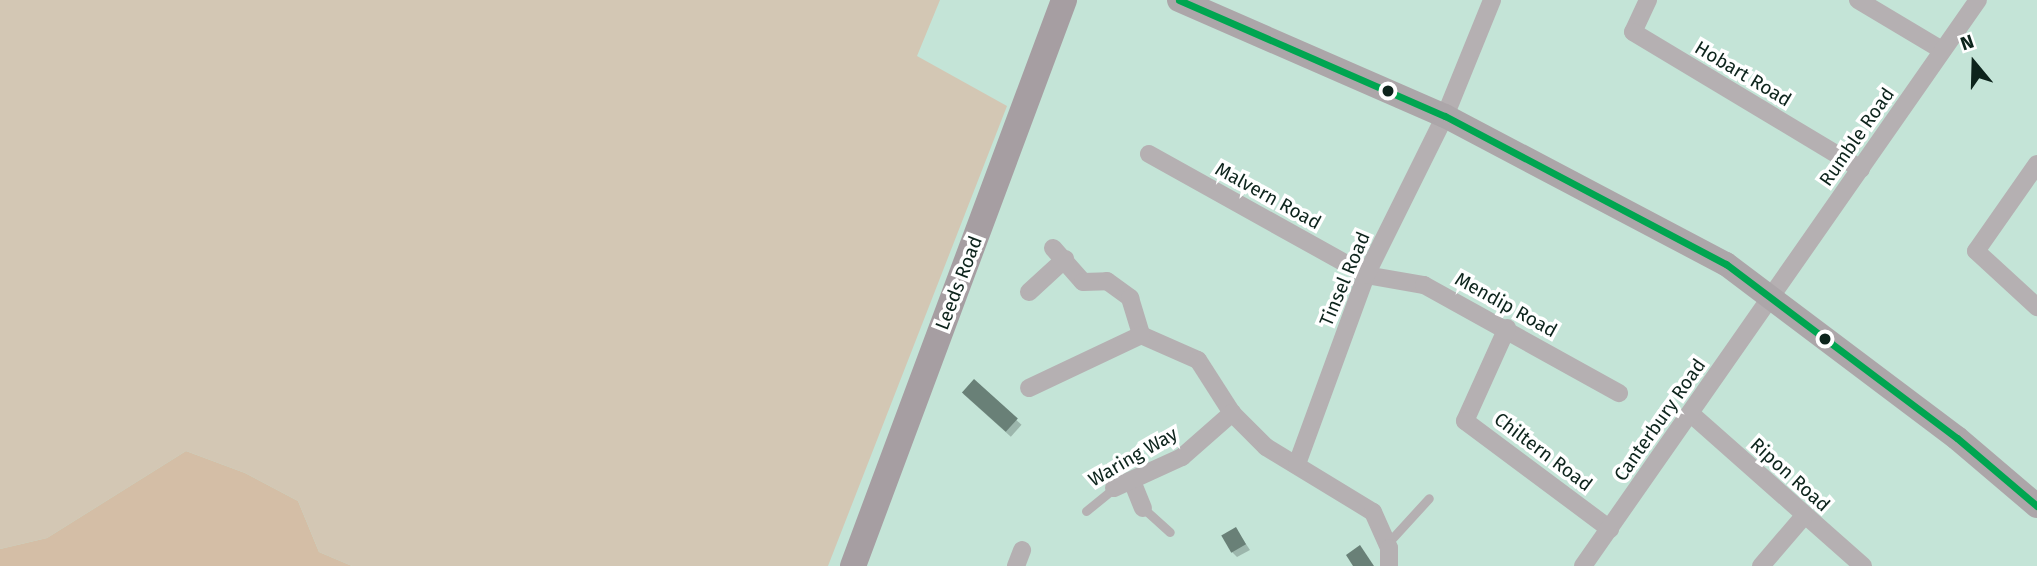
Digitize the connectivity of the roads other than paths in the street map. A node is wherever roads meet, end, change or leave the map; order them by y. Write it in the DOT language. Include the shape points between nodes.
graph roads {
  1 [pos="1063,0"];
  2 [pos="1179,0"];
  3 [pos="1492,0"];
  4 [pos="1648,0"];
  5 [pos="1857,0"];
  6 [pos="1978,0"];
  7 [pos="1942,50"];
  8 [pos="1445,116"];
  9 [pos="1149,154"];
  10 [pos="2037,164"];
  11 [pos="1861,169"];
  12 [pos="1366,275"];
  13 [pos="1029,292"];
  14 [pos="1770,298"];
  15 [pos="2037,307"];
  16 [pos="1507,328"];
  17 [pos="1141,335"];
  18 [pos="1029,388"];
  19 [pos="1619,393"];
  20 [pos="1232,413"];
  21 [pos="1690,413"];
  22 [pos="1297,464"];
  23 [pos="1132,481"];
  24 [pos="1114,488"];
  25 [pos="1429,498"];
  26 [pos="2037,506"];
  27 [pos="1143,508"];
  28 [pos="1086,511"];
  29 [pos="1804,516"];
  30 [pos="1610,529"];
  31 [pos="1170,532"];
  32 [pos="1387,544"];
  33 [pos="853,566"];
  34 [pos="1389,566"];
  35 [pos="1583,566"];
  36 [pos="1761,566"];
  37 [pos="1863,566"];
  1 -- 33 [label="main road, Leeds Road"];
  2 -- 8 [label="street"];
  3 -- 8 [label="street, Tinsel Road"];
  4 -- 11 [label="street, Hobart Road" via="1633,32"];
  5 -- 7 [label="street"];
  6 -- 7 [label="street, Rumble Road"];
  7 -- 11 [label="street, Rumble Road"];
  8 -- 12 [label="street, Tinsel Road"];
  8 -- 14 [label="street" via="1727,264"];
  9 -- 12 [label="street, Malvern Road"];
  10 -- 15 [label="street" via="1976,251"];
  11 -- 14 [label="street, Rumble Road"];
  12 -- 16 [label="street, Mendip Road" via="1424,285"];
  12 -- 22 [label="street, Tinsel Road"];
  13 -- 17 [label="street" via="1059,253 1083,282 1107,281 1130,298"];
  14 -- 21 [label="street, Canterbury Road"];
  14 -- 26 [label="street" via="1957,438"];
  16 -- 19 [label="street, Mendip Road"];
  16 -- 30 [label="street, Chiltern Road" via="1465,421"];
  17 -- 18 [label="street"];
  17 -- 20 [label="street" via="1198,360"];
  20 -- 22 [label="street" via="1266,447"];
  20 -- 23 [label="street, Waring Way" via="1182,457"];
  21 -- 29 [label="street, Ripon Road"];
  21 -- 30 [label="street, Canterbury Road"];
  22 -- 32 [label="street" via="1373,512"];
  23 -- 24 [label="street, Waring Way"];
  23 -- 27 [label="street"];
  24 -- 28 [label="lane, Waring Way"];
  25 -- 32 [label="lane"];
  27 -- 31 [label="lane"];
  29 -- 36 [label="street"];
  29 -- 37 [label="street, Ripon Road"];
  30 -- 35 [label="street, Canterbury Road"];
  32 -- 34 [label="street"];
}
